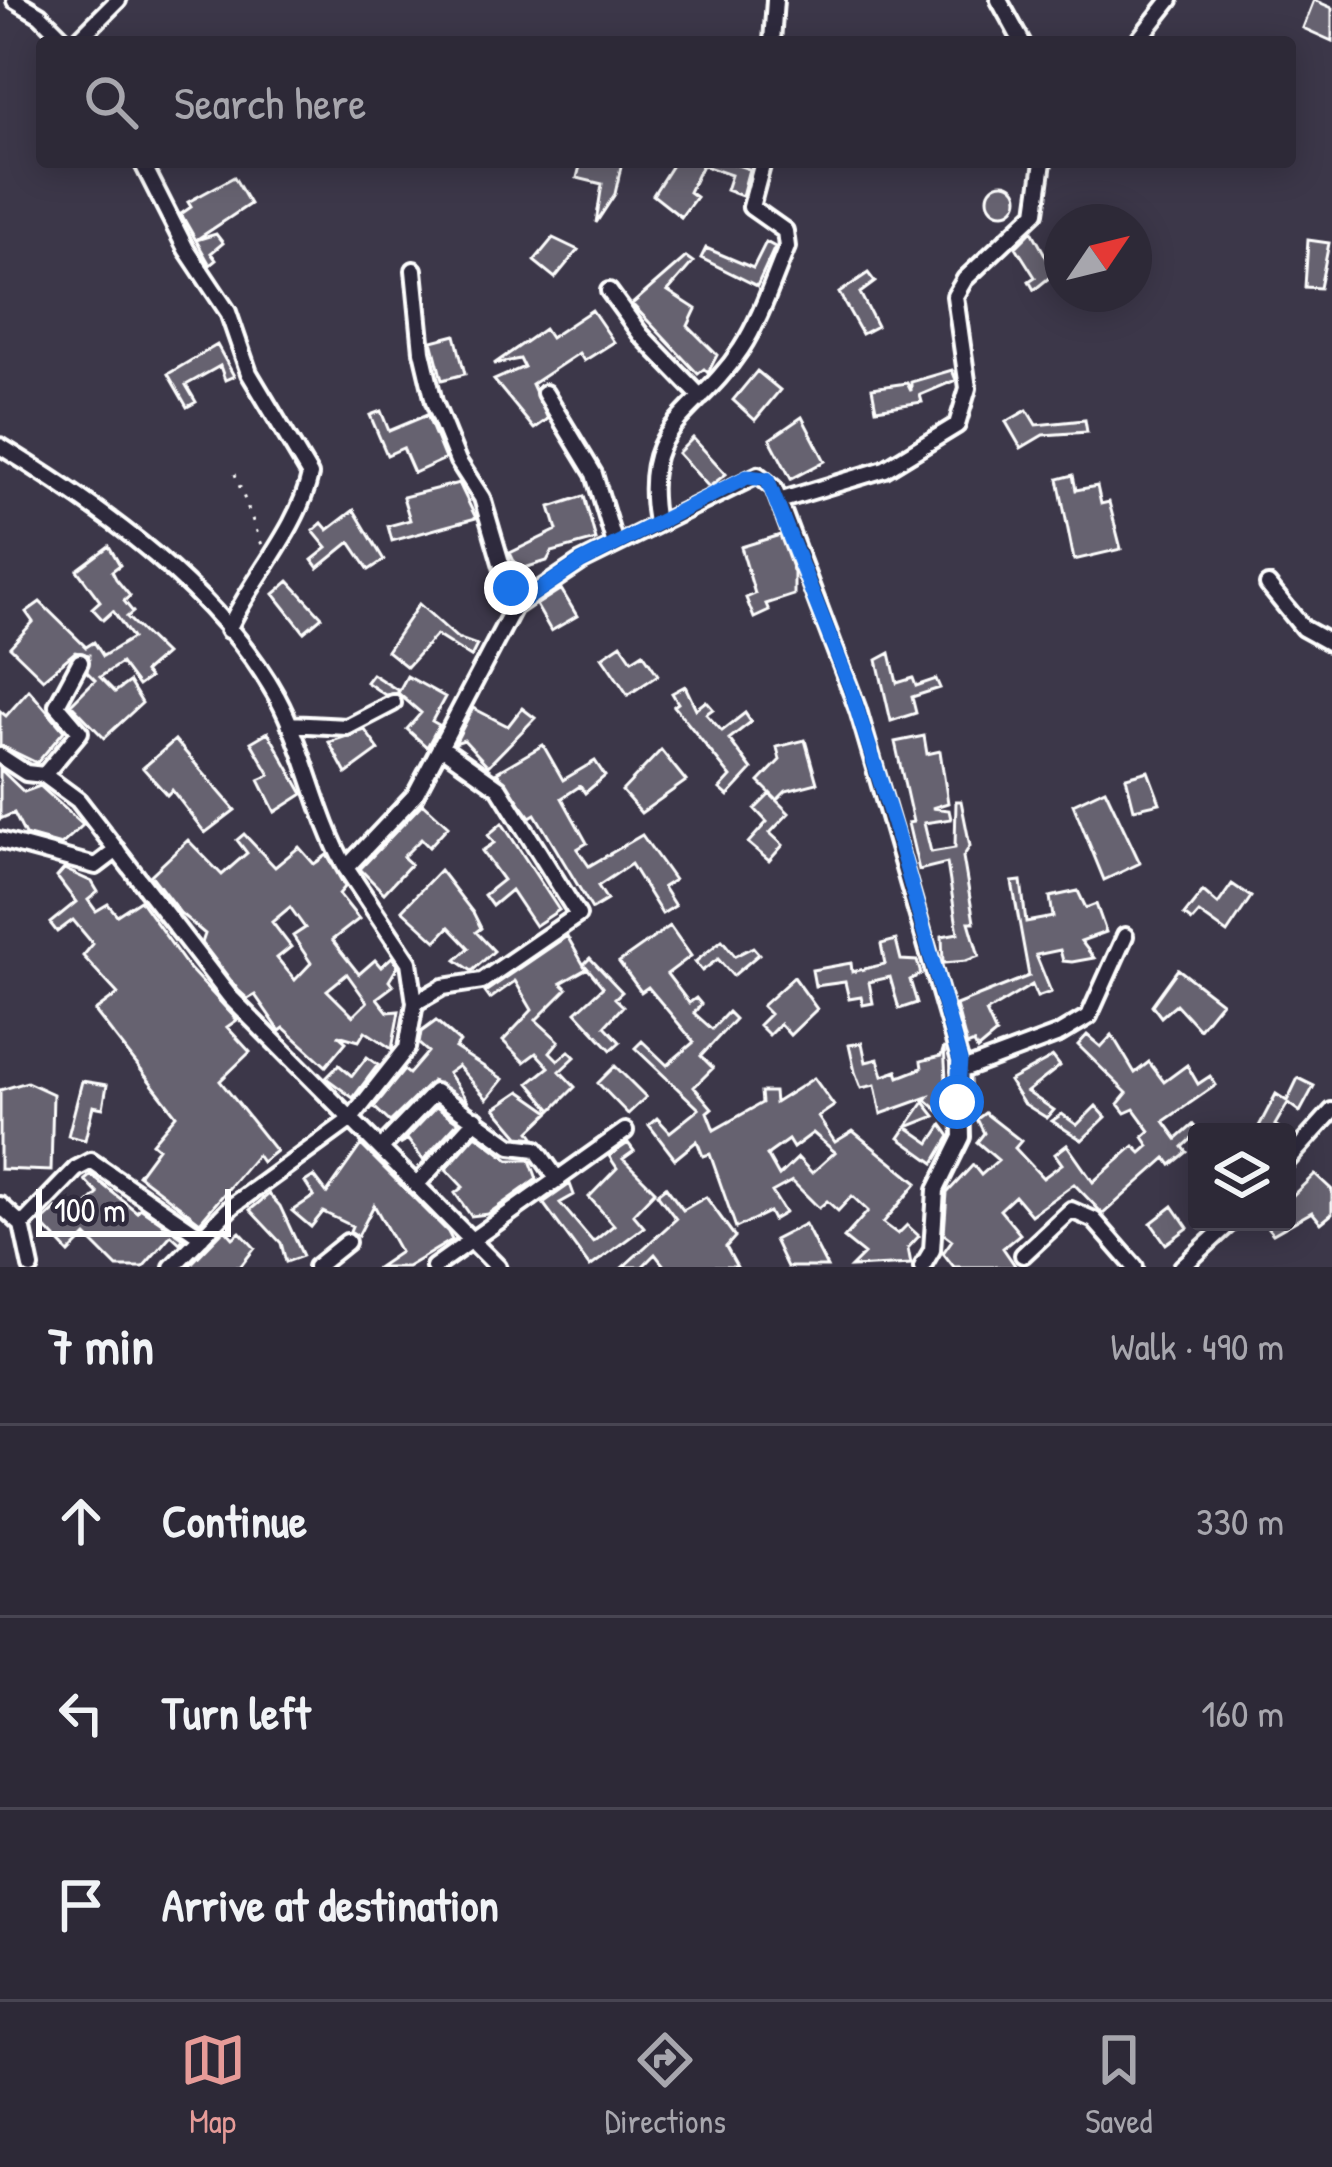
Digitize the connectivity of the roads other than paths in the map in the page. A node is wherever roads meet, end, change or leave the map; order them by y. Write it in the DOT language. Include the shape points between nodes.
graph roads {
  1 [pos="15,0"];
  2 [pos="118,0"];
  3 [pos="775,0"];
  4 [pos="999,0"];
  5 [pos="1170,0"];
  6 [pos="65,36"];
  7 [pos="79,36"];
  8 [pos="772,36"];
  9 [pos="1019,36"];
  10 [pos="1142,36"];
  11 [pos="145,168"];
  12 [pos="762,168"];
  13 [pos="1041,168"];
  14 [pos="414,270"];
  15 [pos="609,291"];
  16 [pos="545,393"];
  17 [pos="701,397"];
  18 [pos="0,446"];
  19 [pos="779,502"];
  20 [pos="656,524"];
  21 [pos="615,544"];
  22 [pos="1268,586"];
  23 [pos="514,607"];
  24 [pos="228,630"];
  25 [pos="1332,644"];
  26 [pos="80,662"];
  27 [pos="393,703"];
  28 [pos="289,724"];
  29 [pos="440,746"];
  30 [pos="0,755"];
  31 [pos="44,775"];
  32 [pos="0,840"];
  33 [pos="117,850"];
  34 [pos="346,868"];
  35 [pos="1125,936"];
  36 [pos="415,1003"];
  37 [pos="960,1072"];
  38 [pos="1332,1112"];
  39 [pos="476,1119"];
  40 [pos="350,1120"];
  41 [pos="625,1131"];
  42 [pos="380,1148"];
  43 [pos="1296,1151"];
  44 [pos="558,1180"];
  45 [pos="418,1182"];
  46 [pos="0,1205"];
  47 [pos="22,1225"];
  48 [pos="1221,1231"];
  49 [pos="202,1237"];
  50 [pos="347,1242"];
  51 [pos="474,1242"];
  52 [pos="1023,1255"];
  53 [pos="31,1267"];
  54 [pos="172,1267"];
  55 [pos="316,1267"];
  56 [pos="434,1267"];
  57 [pos="498,1267"];
  58 [pos="922,1267"];
  59 [pos="1135,1267"];
  60 [pos="1181,1267"];
  1 -- 6 [label="street"];
  2 -- 7 [label="street"];
  3 -- 8 [label="street"];
  4 -- 9 [label="street"];
  5 -- 10 [label="street"];
  11 -- 24 [label="street" via="310,475"];
  12 -- 17 [label="street" via="751,207 784,231 787,247 741,350"];
  13 -- 19 [label="street" via="1036,212 955,296 968,388 957,425 885,469"];
  14 -- 23 [label="street" via="434,402 482,498"];
  15 -- 17 [label="street"];
  16 -- 21 [label="street" via="593,474"];
  17 -- 20 [label="street" via="658,444"];
  18 -- 24 [label="street" via="88,502"];
  19 -- 20 [label="street" via="758,475"];
  19 -- 37 [label="street" via="865,730"];
  20 -- 21 [label="street"];
  21 -- 23 [label="street"];
  22 -- 25 [label="street" via="1303,628"];
  23 -- 29 [label="street"];
  24 -- 28 [label="street" via="253,657"];
  26 -- 31 [label="street" via="57,700 80,732"];
  27 -- 28 [label="street" via="347,727"];
  28 -- 34 [label="street"];
  29 -- 34 [label="street" via="410,803"];
  29 -- 36 [label="street" via="499,788 578,915 482,981 443,987"];
  30 -- 31 [label="street"];
  31 -- 33 [label="street" via="78,800"];
  32 -- 33 [label="street" via="96,866"];
  33 -- 40 [label="street" via="230,997"];
  34 -- 36 [label="street" via="404,951"];
  35 -- 37 [label="street" via="1089,1016"];
  36 -- 40 [label="street" via="399,1063"];
  37 -- 58 [label="street" via="962,1137 936,1190 932,1250"];
  38 -- 43 [label="street"];
  39 -- 42 [label="street" via="442,1094 429,1094"];
  39 -- 44 [label="street" via="511,1146 536,1149"];
  39 -- 45 [label="street"];
  40 -- 42 [label="street"];
  40 -- 49 [label="street" via="270,1175"];
  41 -- 44 [label="street"];
  42 -- 45 [label="street"];
  44 -- 51 [label="street"];
  45 -- 51 [label="street"];
  46 -- 47 [label="street"];
  47 -- 49 [label="street" via="91,1161"];
  47 -- 53 [label="street"];
  48 -- 60 [label="street"];
  49 -- 54 [label="street"];
  50 -- 55 [label="street"];
  51 -- 56 [label="street"];
  51 -- 57 [label="street"];
  52 -- 59 [label="street" via="1071,1210 1094,1220"];
}
